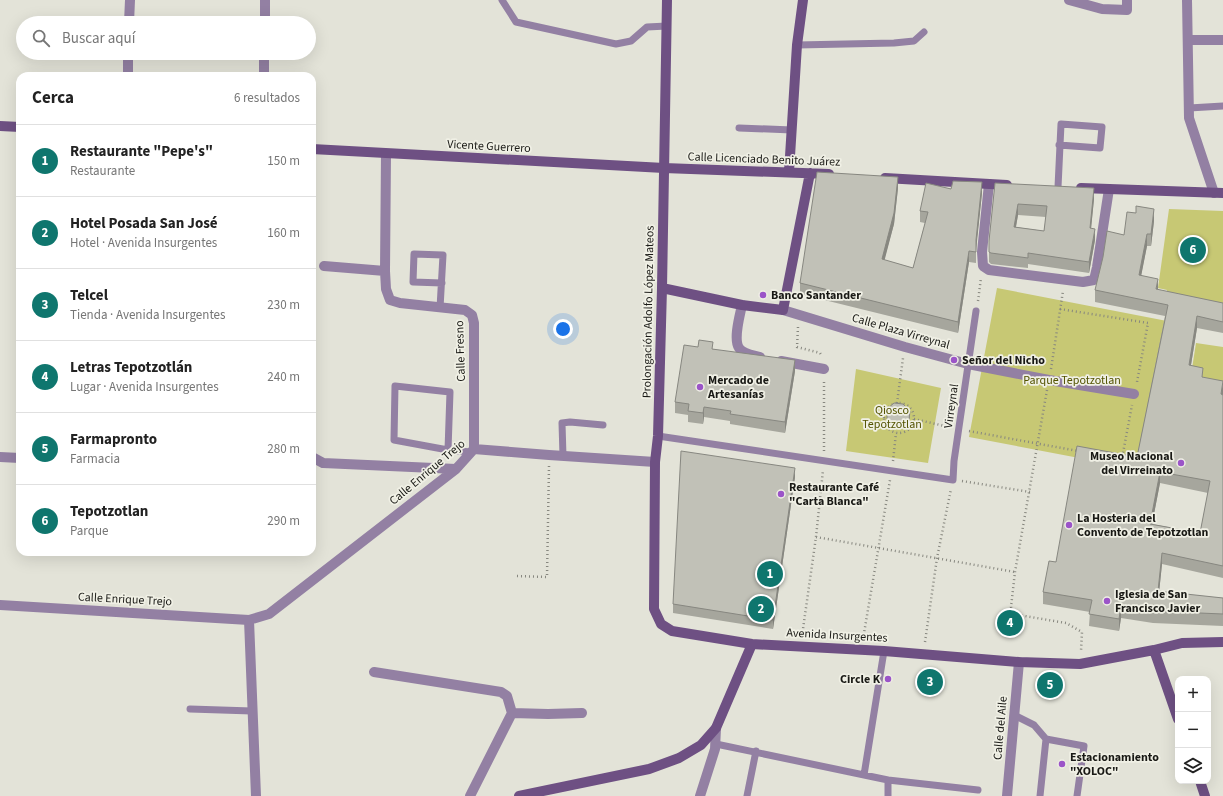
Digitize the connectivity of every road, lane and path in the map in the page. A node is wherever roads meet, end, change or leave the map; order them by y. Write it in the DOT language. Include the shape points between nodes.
graph roads {
  1 [pos="130,0"];
  2 [pos="265,0"];
  3 [pos="502,0"];
  4 [pos="667,0"];
  5 [pos="803,0"];
  6 [pos="1069,0"];
  7 [pos="1127,0"];
  8 [pos="1187,0"];
  9 [pos="129,16"];
  10 [pos="265,16"];
  11 [pos="667,26"];
  12 [pos="924,32"];
  13 [pos="1188,40"];
  14 [pos="1223,40"];
  15 [pos="797,45"];
  16 [pos="128,60"];
  17 [pos="264,60"];
  18 [pos="128,72"];
  19 [pos="264,72"];
  20 [pos="1223,106"];
  21 [pos="1189,108"];
  22 [pos="0,126"];
  23 [pos="16,127"];
  24 [pos="739,128"];
  25 [pos="792,130"];
  26 [pos="1059,145"];
  27 [pos="316,149"];
  28 [pos="386,154"];
  29 [pos="664,168"];
  30 [pos="789,172"];
  31 [pos="810,173"];
  32 [pos="841,175"];
  33 [pos="872,177"];
  34 [pos="989,184"];
  35 [pos="1020,185"];
  36 [pos="1061,187"];
  37 [pos="1109,189"];
  38 [pos="1219,193"];
  39 [pos="324,266"];
  40 [pos="983,266"];
  41 [pos="385,271"];
  42 [pos="1065,280"];
  43 [pos="442,283"];
  44 [pos="662,288"];
  45 [pos="742,305"];
  46 [pos="440,308"];
  47 [pos="1060,309"];
  48 [pos="783,310"];
  49 [pos="976,312"];
  50 [pos="799,315"];
  51 [pos="905,347"];
  52 [pos="968,364"];
  53 [pos="824,369"];
  54 [pos="1049,380"];
  55 [pos="1134,394"];
  56 [pos="897,403"];
  57 [pos="914,419"];
  58 [pos="603,425"];
  59 [pos="959,429"];
  60 [pos="896,433"];
  61 [pos="658,436"];
  62 [pos="1038,444"];
  63 [pos="448,450"];
  64 [pos="473,450"];
  65 [pos="1085,452"];
  66 [pos="549,455"];
  67 [pos="563,456"];
  68 [pos="0,458"];
  69 [pos="16,458"];
  70 [pos="1116,458"];
  71 [pos="316,459"];
  72 [pos="823,460"];
  73 [pos="655,462"];
  74 [pos="456,468"];
  75 [pos="892,470"];
  76 [pos="953,480"];
  77 [pos="1030,492"];
  78 [pos="816,537"];
  79 [pos="878,548"];
  80 [pos="937,558"];
  81 [pos="1015,572"];
  82 [pos="517,576"];
  83 [pos="0,605"];
  84 [pos="249,620"];
  85 [pos="661,624"];
  86 [pos="1223,642"];
  87 [pos="752,644"];
  88 [pos="801,646"];
  89 [pos="861,649"];
  90 [pos="1154,650"];
  91 [pos="884,651"];
  92 [pos="923,654"];
  93 [pos="1018,662"];
  94 [pos="1080,664"];
  95 [pos="374,672"];
  96 [pos="190,709"];
  97 [pos="252,711"];
  98 [pos="1176,712"];
  99 [pos="512,713"];
  100 [pos="582,713"];
  101 [pos="1014,715"];
  102 [pos="716,728"];
  103 [pos="1046,738"];
  104 [pos="716,744"];
  105 [pos="756,751"];
  106 [pos="864,775"];
  107 [pos="888,780"];
  108 [pos="1201,784"];
  109 [pos="978,790"];
  110 [pos="256,796"];
  111 [pos="470,796"];
  112 [pos="519,796"];
  113 [pos="700,796"];
  114 [pos="747,796"];
  115 [pos="888,796"];
  116 [pos="1007,796"];
  117 [pos="1040,796"];
  118 [pos="1077,796"];
  119 [pos="1205,796"];
  1 -- 9 [label="street"];
  2 -- 10 [label="street"];
  3 -- 11 [label="lane" via="516,22 616,44 631,42 647,27"];
  4 -- 11 [label="street, Prolongación Adolfo López Mateos"];
  5 -- 15 [label="street"];
  6 -- 7 [label="street" via="1102,9 1127,10"];
  8 -- 13 [label="street"];
  11 -- 29 [label="street, Prolongación Adolfo López Mateos"];
  12 -- 15 [label="lane" via="914,40 894,43"];
  13 -- 14 [label="street"];
  13 -- 21 [label="street"];
  15 -- 25 [label="street"];
  16 -- 18 [label="street"];
  17 -- 19 [label="street"];
  20 -- 21 [label="lane"];
  21 -- 38 [label="street" via="1189,118"];
  22 -- 23 [label="street"];
  24 -- 25 [label="lane"];
  25 -- 30 [label="street"];
  26 -- 26 [label="lane" via="1060,124 1102,127 1100,148"];
  26 -- 36 [label="lane"];
  27 -- 28 [label="street, Vicente Guerrero"];
  28 -- 29 [label="street, Vicente Guerrero"];
  28 -- 41 [label="street, Calle Fresno"];
  29 -- 30 [label="street, Calle Licenciado Benito Juárez"];
  29 -- 44 [label="street, Prolongación Adolfo López Mateos"];
  30 -- 31 [label="street, Calle Licenciado Benito Juárez"];
  31 -- 32 [label="street, Calle Licenciado Benito Juárez"];
  31 -- 48 [label="street"];
  33 -- 34 [label="street"];
  34 -- 35 [label="street"];
  34 -- 40 [label="street" via="982,252"];
  36 -- 37 [label="street"];
  37 -- 38 [label="street"];
  37 -- 42 [label="street" via="1094,280"];
  39 -- 41 [label="street"];
  40 -- 42 [label="street" via="989,270"];
  40 -- 49 [label="path"];
  41 -- 46 [label="street, Calle Fresno" via="386,289 390,300 400,304"];
  42 -- 47 [label="path"];
  43 -- 43 [label="lane" via="443,254 414,254 413,282"];
  43 -- 46 [label="lane"];
  44 -- 45 [label="street, Calle Plaza Virreynal"];
  44 -- 61 [label="street, Prolongación Adolfo López Mateos"];
  45 -- 48 [label="street, Calle Plaza Virreynal"];
  45 -- 53 [label="street" via="737,328 739,348 749,355"];
  46 -- 64 [label="street, Calle Fresno" via="465,310 472,315 474,323"];
  47 -- 54 [label="path"];
  47 -- 55 [label="path" via="1148,323"];
  48 -- 50 [label="street, Calle Plaza Virreynal"];
  49 -- 52 [label="lane, Virreynal"];
  50 -- 51 [label="street, Calle Plaza Virreynal"];
  50 -- 53 [label="path" via="797,347 820,353 825,361"];
  51 -- 52 [label="street, Calle Plaza Virreynal"];
  51 -- 56 [label="path"];
  52 -- 54 [label="street, Calle Plaza Virreynal"];
  52 -- 59 [label="lane, Virreynal"];
  53 -- 72 [label="path"];
  54 -- 55 [label="street, Calle Plaza Virreynal"];
  54 -- 62 [label="path"];
  55 -- 70 [label="path" via="1123,453"];
  56 -- 57 [label="path" via="909,407"];
  56 -- 60 [label="path" via="886,409 883,421 890,431"];
  57 -- 59 [label="path"];
  57 -- 60 [label="path" via="908,430"];
  58 -- 67 [label="lane" via="562,423"];
  59 -- 62 [label="path"];
  59 -- 76 [label="lane, Virreynal"];
  60 -- 75 [label="path"];
  61 -- 72 [label="lane"];
  61 -- 73 [label="street, Prolongación Adolfo López Mateos"];
  62 -- 65 [label="path"];
  62 -- 77 [label="path"];
  63 -- 63 [label="lane" via="394,440 395,386 450,392"];
  63 -- 64 [label="lane"];
  64 -- 66 [label="street, Calle Enrique Trejo"];
  64 -- 74 [label="street, Calle Enrique Trejo"];
  66 -- 67 [label="street, Calle Enrique Trejo"];
  66 -- 82 [label="path" via="547,577"];
  67 -- 73 [label="street, Calle Enrique Trejo"];
  68 -- 69 [label="street"];
  71 -- 74 [label="street" via="323,463"];
  72 -- 75 [label="lane"];
  72 -- 78 [label="path"];
  73 -- 85 [label="street, Prolongación Adolfo López Mateos" via="654,609"];
  74 -- 84 [label="street, Calle Enrique Trejo" via="269,614"];
  75 -- 76 [label="lane"];
  75 -- 79 [label="path"];
  76 -- 77 [label="path"];
  76 -- 80 [label="path"];
  77 -- 81 [label="path"];
  78 -- 79 [label="path"];
  78 -- 88 [label="path"];
  79 -- 80 [label="path"];
  79 -- 89 [label="path"];
  80 -- 81 [label="path"];
  80 -- 92 [label="path"];
  81 -- 94 [label="path" via="1011,607 1013,614 1066,623 1082,632"];
  83 -- 84 [label="street, Calle Enrique Trejo"];
  84 -- 97 [label="street"];
  85 -- 87 [label="street, Avenida Insurgentes" via="672,631"];
  86 -- 90 [label="street, Avenida Insurgentes" via="1182,642"];
  87 -- 88 [label="street, Avenida Insurgentes"];
  87 -- 102 [label="street"];
  88 -- 89 [label="street, Avenida Insurgentes"];
  89 -- 91 [label="street, Avenida Insurgentes"];
  90 -- 94 [label="street, Avenida Insurgentes"];
  90 -- 98 [label="street"];
  91 -- 92 [label="street, Avenida Insurgentes"];
  91 -- 106 [label="lane"];
  92 -- 93 [label="street, Avenida Insurgentes"];
  93 -- 94 [label="street, Avenida Insurgentes"];
  93 -- 101 [label="street, Calle del Aile"];
  95 -- 99 [label="street" via="501,692 507,696"];
  96 -- 97 [label="lane"];
  97 -- 110 [label="street"];
  99 -- 100 [label="street"];
  99 -- 111 [label="street"];
  101 -- 103 [label="lane" via="1034,725"];
  101 -- 116 [label="street, Calle del Aile"];
  102 -- 104 [label="street"];
  102 -- 112 [label="street" via="701,745 679,758 649,769"];
  103 -- 117 [label="lane"];
  103 -- 118 [label="lane" via="1084,746"];
  104 -- 105 [label="lane"];
  104 -- 113 [label="street"];
  105 -- 106 [label="lane"];
  105 -- 114 [label="lane"];
  106 -- 107 [label="lane"];
  107 -- 109 [label="lane"];
  107 -- 115 [label="lane"];
  108 -- 119 [label="street"];
}
